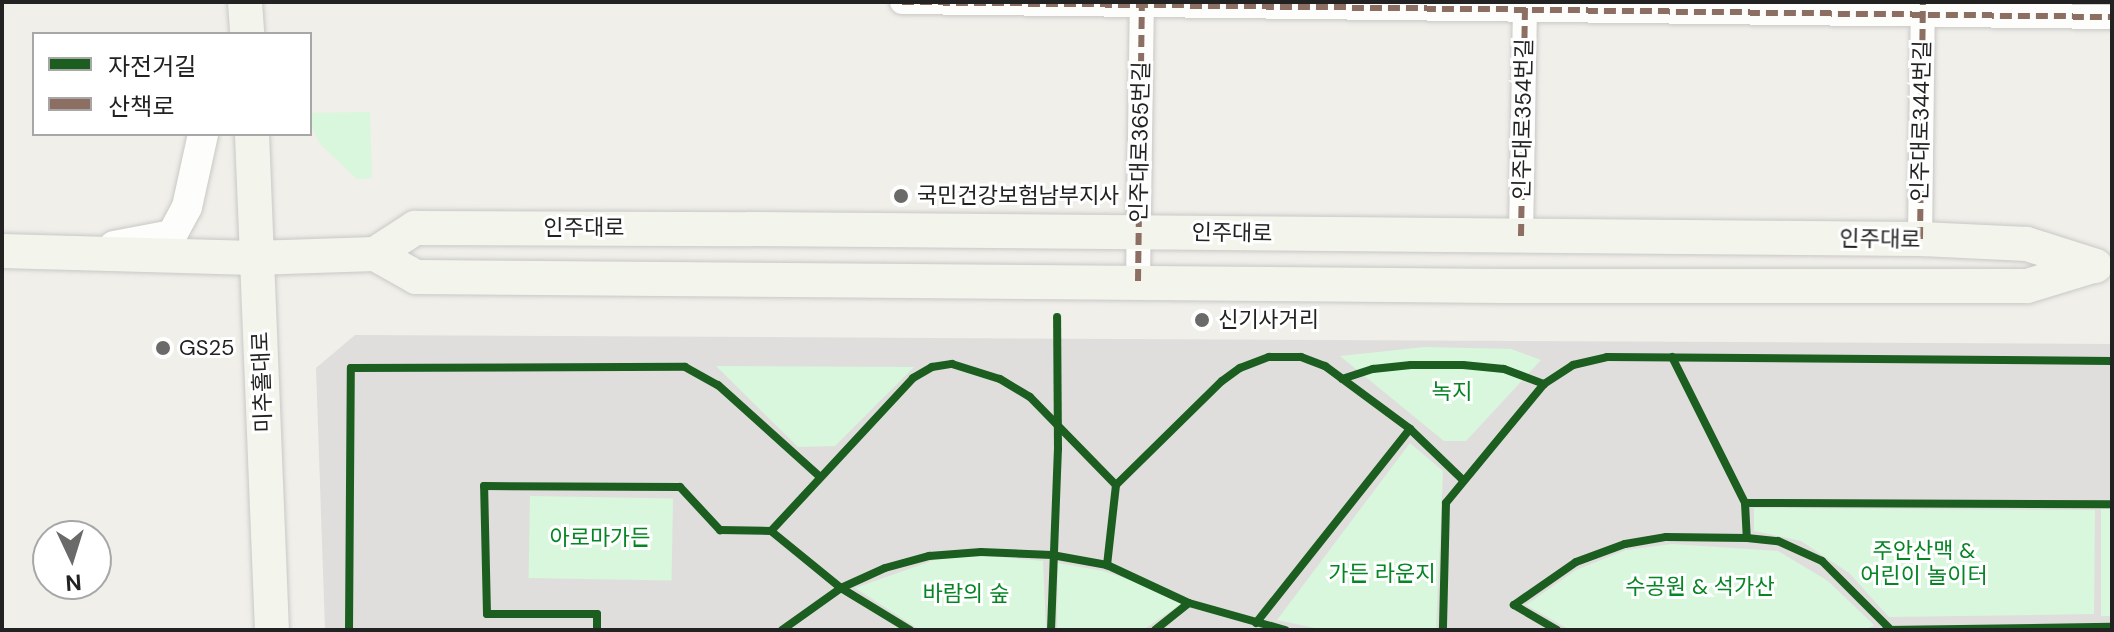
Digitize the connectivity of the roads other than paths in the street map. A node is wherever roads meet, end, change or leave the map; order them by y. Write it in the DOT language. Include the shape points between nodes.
graph roads {
  1 [pos="242,2"];
  2 [pos="902,2"];
  3 [pos="1142,4"];
  4 [pos="1525,6"];
  5 [pos="1923,8"];
  6 [pos="2112,17"];
  7 [pos="232,32"];
  8 [pos="247,32"];
  9 [pos="203,136"];
  10 [pos="252,136"];
  11 [pos="1139,232"];
  12 [pos="1521,236"];
  13 [pos="1920,239"];
  14 [pos="2,251"];
  15 [pos="78,252"];
  16 [pos="375,254"];
  17 [pos="254,258"];
  18 [pos="2103,267"];
  19 [pos="1138,281"];
  20 [pos="272,630"];
  1 -- 7 [label="street"];
  1 -- 8 [label="main road"];
  2 -- 3 [label="street"];
  3 -- 4 [label="street"];
  3 -- 11 [label="street, 인주대로365번길"];
  4 -- 5 [label="street"];
  4 -- 12 [label="street, 인주대로354번길"];
  5 -- 6 [label="street"];
  5 -- 13 [label="street, 인주대로344번길"];
  9 -- 15 [label="street" via="187,207 172,235"];
  10 -- 17 [label="main road, 미추홀대로"];
  11 -- 12 [label="main road, 인주대로"];
  11 -- 16 [label="main road, 인주대로" via="415,228"];
  11 -- 19 [label="street, 인주대로365번길"];
  12 -- 13 [label="main road, 인주대로"];
  13 -- 18 [label="main road, 인주대로" via="2027,244"];
  14 -- 15 [label="main road"];
  15 -- 17 [label="main road"];
  16 -- 17 [label="main road"];
  16 -- 19 [label="main road, 인주대로" via="416,277"];
  17 -- 20 [label="main road, 미추홀대로" via="262,337"];
  18 -- 19 [label="main road, 인주대로" via="2027,286"];
}
